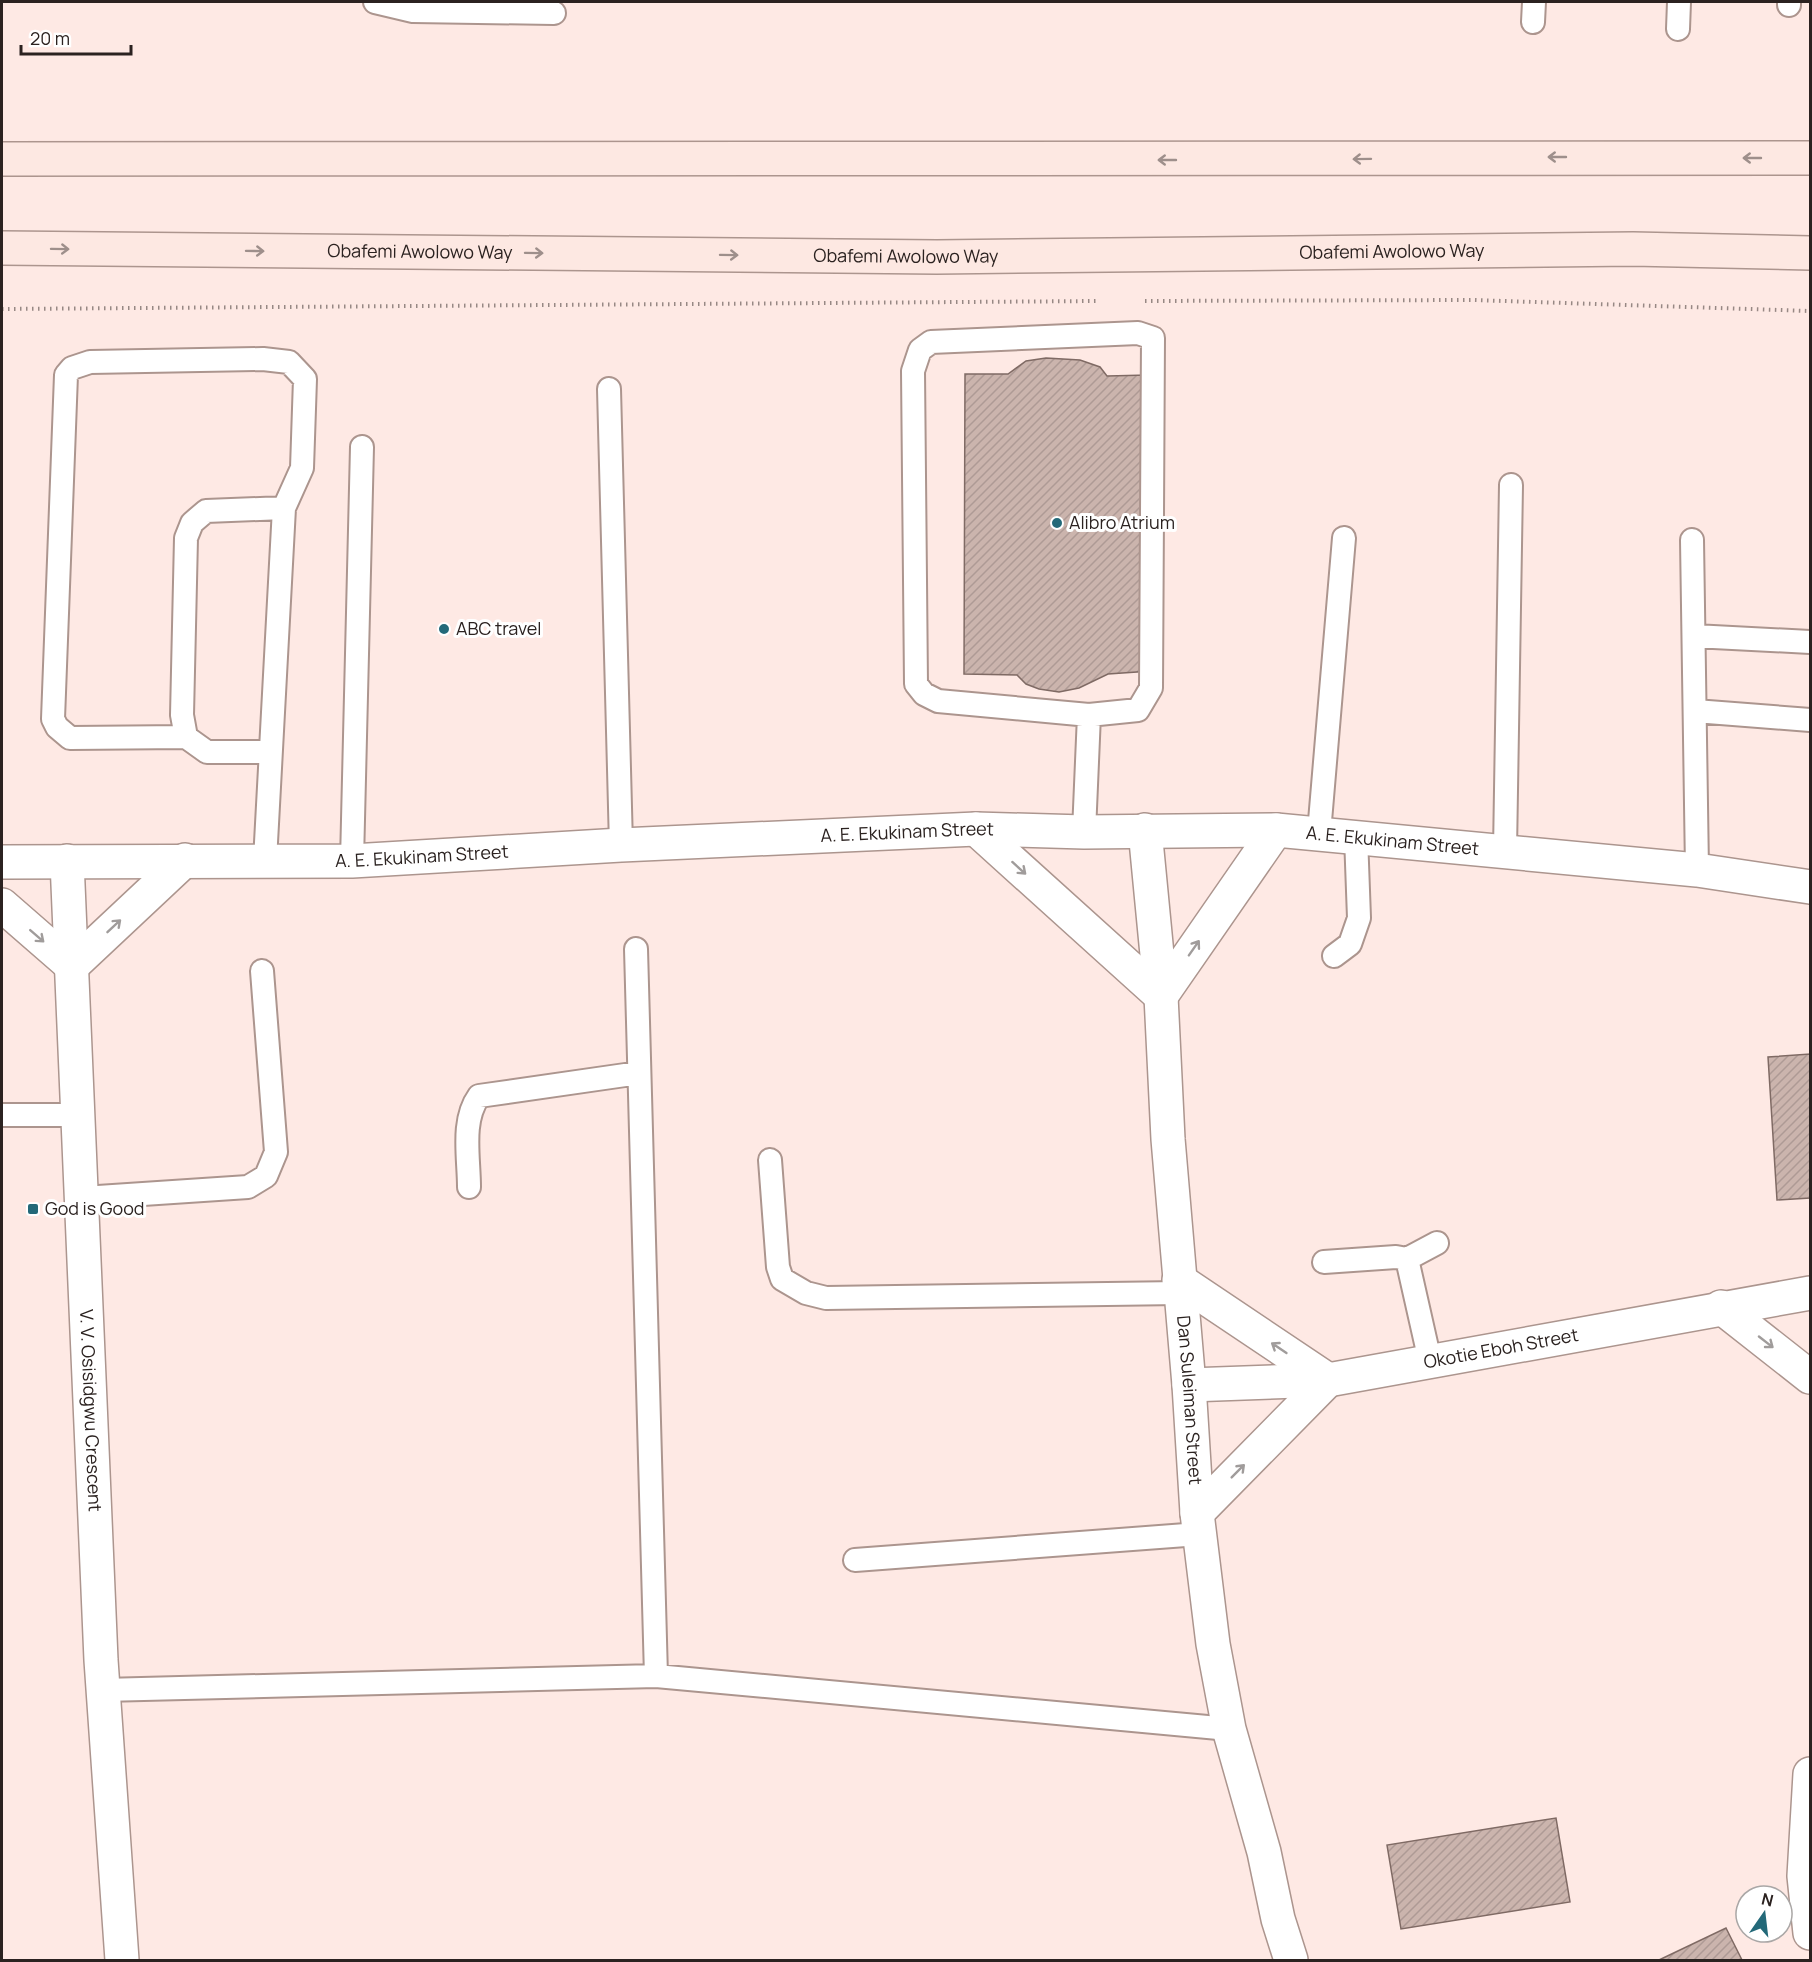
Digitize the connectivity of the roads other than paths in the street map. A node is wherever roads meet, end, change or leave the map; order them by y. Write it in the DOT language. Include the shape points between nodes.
graph roads {
  1 [pos="375,2"];
  2 [pos="1679,2"];
  3 [pos="555,13"];
  4 [pos="1678,28"];
  5 [pos="1810,158"];
  6 [pos="2,159"];
  7 [pos="2,248"];
  8 [pos="1810,253"];
  9 [pos="609,389"];
  10 [pos="362,447"];
  11 [pos="1511,485"];
  12 [pos="285,508"];
  13 [pos="1344,538"];
  14 [pos="1692,540"];
  15 [pos="1694,636"];
  16 [pos="1810,642"];
  17 [pos="1695,711"];
  18 [pos="1089,715"];
  19 [pos="1810,720"];
  20 [pos="186,737"];
  21 [pos="270,752"];
  22 [pos="976,829"];
  23 [pos="1145,830"];
  24 [pos="1276,830"];
  25 [pos="1084,832"];
  26 [pos="1319,832"];
  27 [pos="1356,836"];
  28 [pos="621,845"];
  29 [pos="1505,851"];
  30 [pos="185,860"];
  31 [pos="67,861"];
  32 [pos="264,861"];
  33 [pos="352,861"];
  34 [pos="2,862"];
  35 [pos="1697,870"];
  36 [pos="1810,887"];
  37 [pos="2,905"];
  38 [pos="636,949"];
  39 [pos="1334,956"];
  40 [pos="72,966"];
  41 [pos="262,971"];
  42 [pos="1161,996"];
  43 [pos="639,1073"];
  44 [pos="2,1115"];
  45 [pos="79,1115"];
  46 [pos="770,1160"];
  47 [pos="469,1187"];
  48 [pos="83,1198"];
  49 [pos="1437,1243"];
  50 [pos="1407,1259"];
  51 [pos="1324,1262"];
  52 [pos="1179,1287"];
  53 [pos="1810,1293"];
  54 [pos="1721,1307"];
  55 [pos="1430,1361"];
  56 [pos="1810,1377"];
  57 [pos="1328,1380"];
  58 [pos="1189,1385"];
  59 [pos="1198,1523"];
  60 [pos="855,1560"];
  61 [pos="656,1676"];
  62 [pos="103,1690"];
  63 [pos="1229,1729"];
  64 [pos="1810,1774"];
  65 [pos="1810,1933"];
  66 [pos="122,1960"];
  67 [pos="1291,1960"];
  1 -- 3 [label="lane" via="413,11"];
  2 -- 4 [label="lane"];
  5 -- 6 [label="main road, one-way"];
  7 -- 8 [label="main road, Obafemi Awolowo Way, one-way" via="937,257 1633,249"];
  9 -- 28 [label="lane"];
  10 -- 33 [label="lane"];
  11 -- 29 [label="lane"];
  12 -- 20 [label="lane" via="206,511 192,523 186,538 182,715"];
  12 -- 20 [label="lane" via="302,468 305,379 289,362 90,362 72,368 66,375 53,719 70,738"];
  12 -- 21 [label="lane"];
  13 -- 26 [label="lane"];
  14 -- 15 [label="lane"];
  15 -- 16 [label="lane"];
  15 -- 17 [label="lane"];
  17 -- 19 [label="lane"];
  17 -- 35 [label="lane"];
  18 -- 18 [label="lane" via="1138,710 1151,688 1153,338 1137,333 931,342 920,351 913,371 916,684 924,694 938,701"];
  18 -- 25 [label="lane"];
  20 -- 21 [label="lane" via="207,752"];
  21 -- 32 [label="lane"];
  22 -- 25 [label="street, A. E. Ekukinam Street"];
  22 -- 28 [label="street, A. E. Ekukinam Street"];
  22 -- 42 [label="street, one-way"];
  23 -- 24 [label="street, A. E. Ekukinam Street"];
  23 -- 25 [label="street, A. E. Ekukinam Street"];
  23 -- 42 [label="street, Dan Suleiman Street"];
  24 -- 26 [label="street, A. E. Ekukinam Street"];
  42 -- 24 [label="street, one-way"];
  26 -- 27 [label="street, A. E. Ekukinam Street"];
  27 -- 29 [label="street, A. E. Ekukinam Street"];
  27 -- 39 [label="lane" via="1359,918 1350,944"];
  28 -- 33 [label="street, A. E. Ekukinam Street"];
  29 -- 35 [label="street, A. E. Ekukinam Street"];
  30 -- 31 [label="street, A. E. Ekukinam Street"];
  30 -- 32 [label="street, A. E. Ekukinam Street"];
  40 -- 30 [label="street, one-way"];
  31 -- 34 [label="street, A. E. Ekukinam Street"];
  31 -- 40 [label="street, V. V. Osisidgwu Crescent"];
  32 -- 33 [label="street, A. E. Ekukinam Street"];
  35 -- 36 [label="street, A. E. Ekukinam Street"];
  37 -- 40 [label="street, one-way"];
  38 -- 43 [label="lane"];
  40 -- 45 [label="street, V. V. Osisidgwu Crescent"];
  41 -- 48 [label="lane" via="276,1152 266,1176 248,1187"];
  42 -- 52 [label="street, Dan Suleiman Street"];
  43 -- 47 [label="lane" via="479,1096 468,1119"];
  43 -- 61 [label="lane"];
  44 -- 45 [label="lane"];
  45 -- 48 [label="street, V. V. Osisidgwu Crescent"];
  46 -- 52 [label="lane" via="778,1267 782,1279 806,1293 826,1298"];
  48 -- 62 [label="street, V. V. Osisidgwu Crescent"];
  49 -- 50 [label="lane"];
  50 -- 51 [label="lane"];
  50 -- 55 [label="lane"];
  57 -- 52 [label="street, one-way"];
  52 -- 58 [label="street, Dan Suleiman Street"];
  53 -- 54 [label="street, Okotie Eboh Street"];
  54 -- 55 [label="street, Okotie Eboh Street"];
  54 -- 56 [label="street, one-way"];
  55 -- 57 [label="street, Okotie Eboh Street"];
  57 -- 58 [label="street, Okotie Eboh Street"];
  59 -- 57 [label="street, one-way"];
  58 -- 59 [label="street, Dan Suleiman Street"];
  59 -- 60 [label="lane"];
  59 -- 63 [label="street, Dan Suleiman Street" via="1213,1644"];
  61 -- 62 [label="lane"];
  61 -- 63 [label="lane"];
  62 -- 66 [label="street, V. V. Osisidgwu Crescent"];
  63 -- 67 [label="street, Dan Suleiman Street"];
  64 -- 65 [label="street" via="1804,1876"];
}
